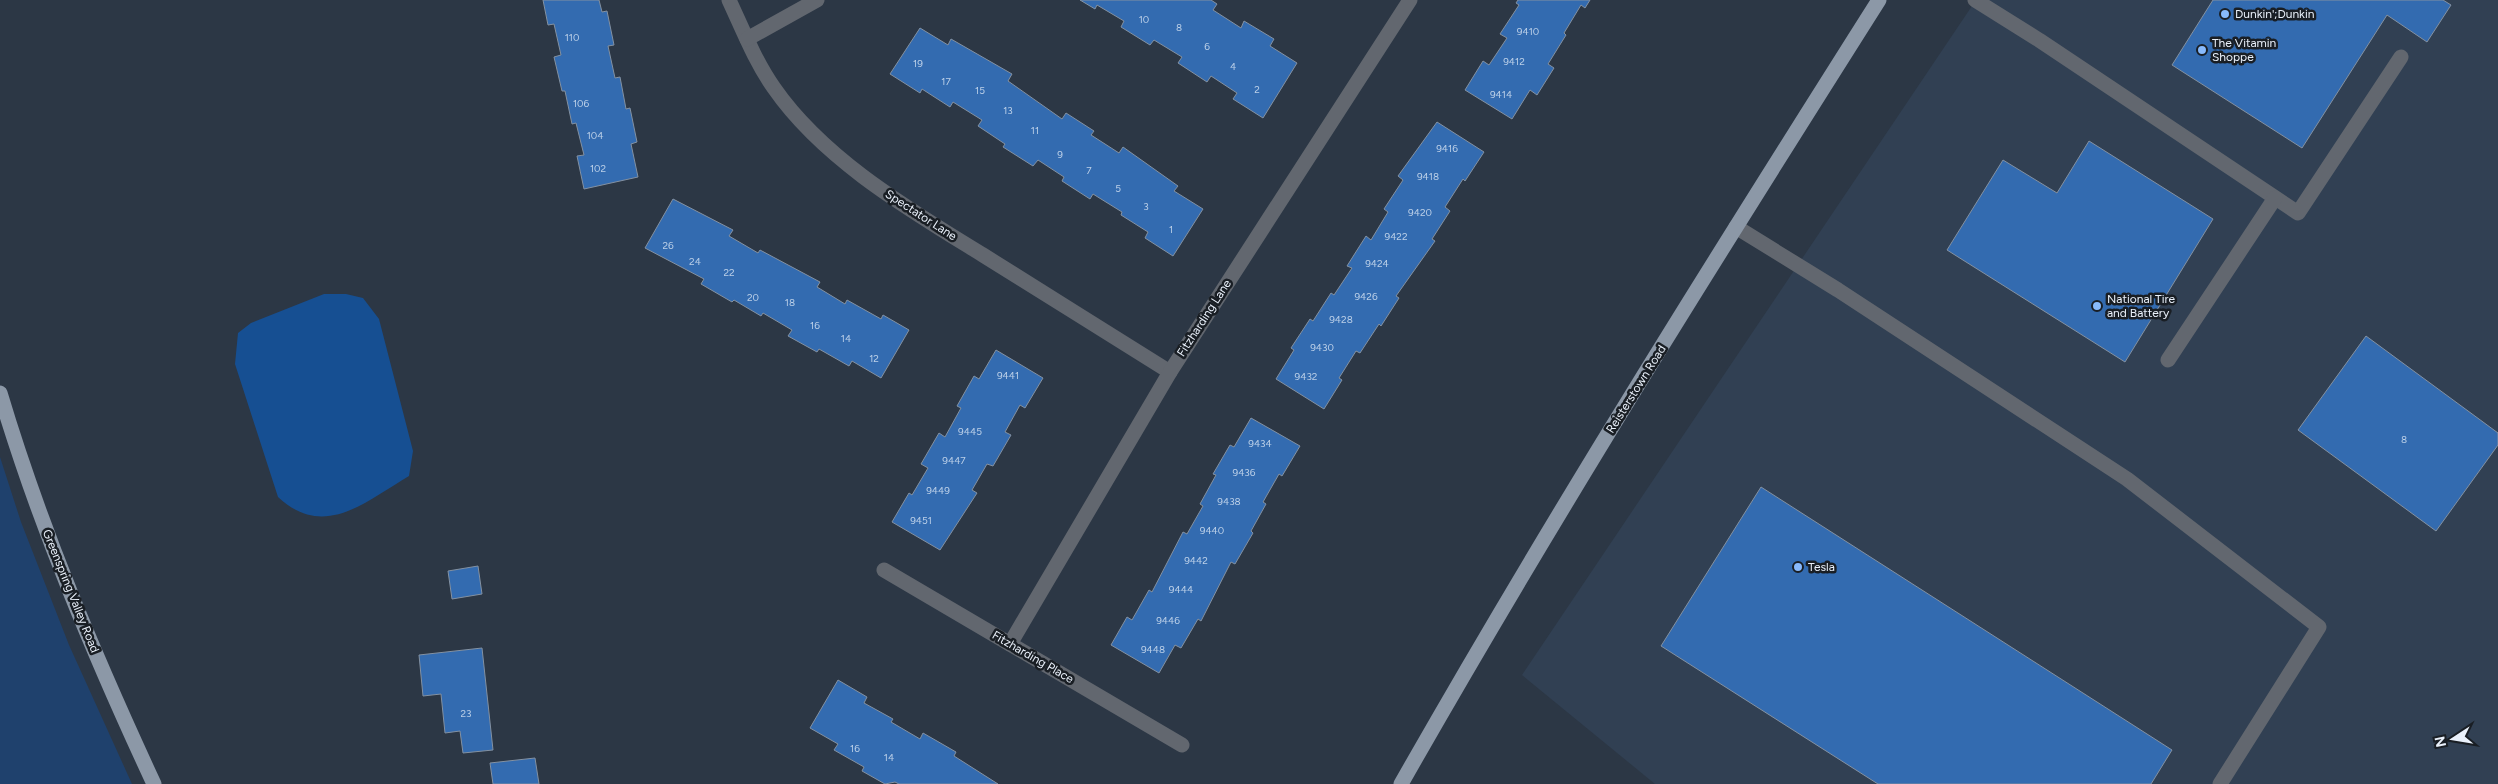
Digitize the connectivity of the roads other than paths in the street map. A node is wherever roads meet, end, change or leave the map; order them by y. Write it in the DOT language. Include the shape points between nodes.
graph roads {
  1 [pos="730,0"];
  2 [pos="817,0"];
  3 [pos="1410,0"];
  4 [pos="1879,0"];
  5 [pos="1975,0"];
  6 [pos="747,39"];
  7 [pos="2401,57"];
  8 [pos="2275,198"];
  9 [pos="1736,227"];
  10 [pos="2168,360"];
  11 [pos="1170,372"];
  12 [pos="1,400"];
  13 [pos="884,570"];
  14 [pos="1010,644"];
  15 [pos="1182,745"];
  16 [pos="154,784"];
  17 [pos="1401,784"];
  18 [pos="2220,784"];
  1 -- 6 [label="street, Spectator Lane"];
  2 -- 6 [label="street"];
  3 -- 11 [label="street, Fitzharding Lane"];
  4 -- 9 [label="main road, Reisterstown Road"];
  5 -- 8 [label="street"];
  6 -- 11 [label="street, Spectator Lane" via="774,88 806,125 893,199"];
  7 -- 8 [label="street" via="2298,213"];
  8 -- 10 [label="street"];
  9 -- 17 [label="main road, Reisterstown Road" via="1494,620"];
  9 -- 18 [label="street" via="2127,479 2319,627"];
  11 -- 14 [label="street, Fitzharding Lane"];
  12 -- 16 [label="main road, Greenspring Valley Road" via="86,630"];
  13 -- 14 [label="street, Fitzharding Place"];
  14 -- 15 [label="street, Fitzharding Place"];
}
